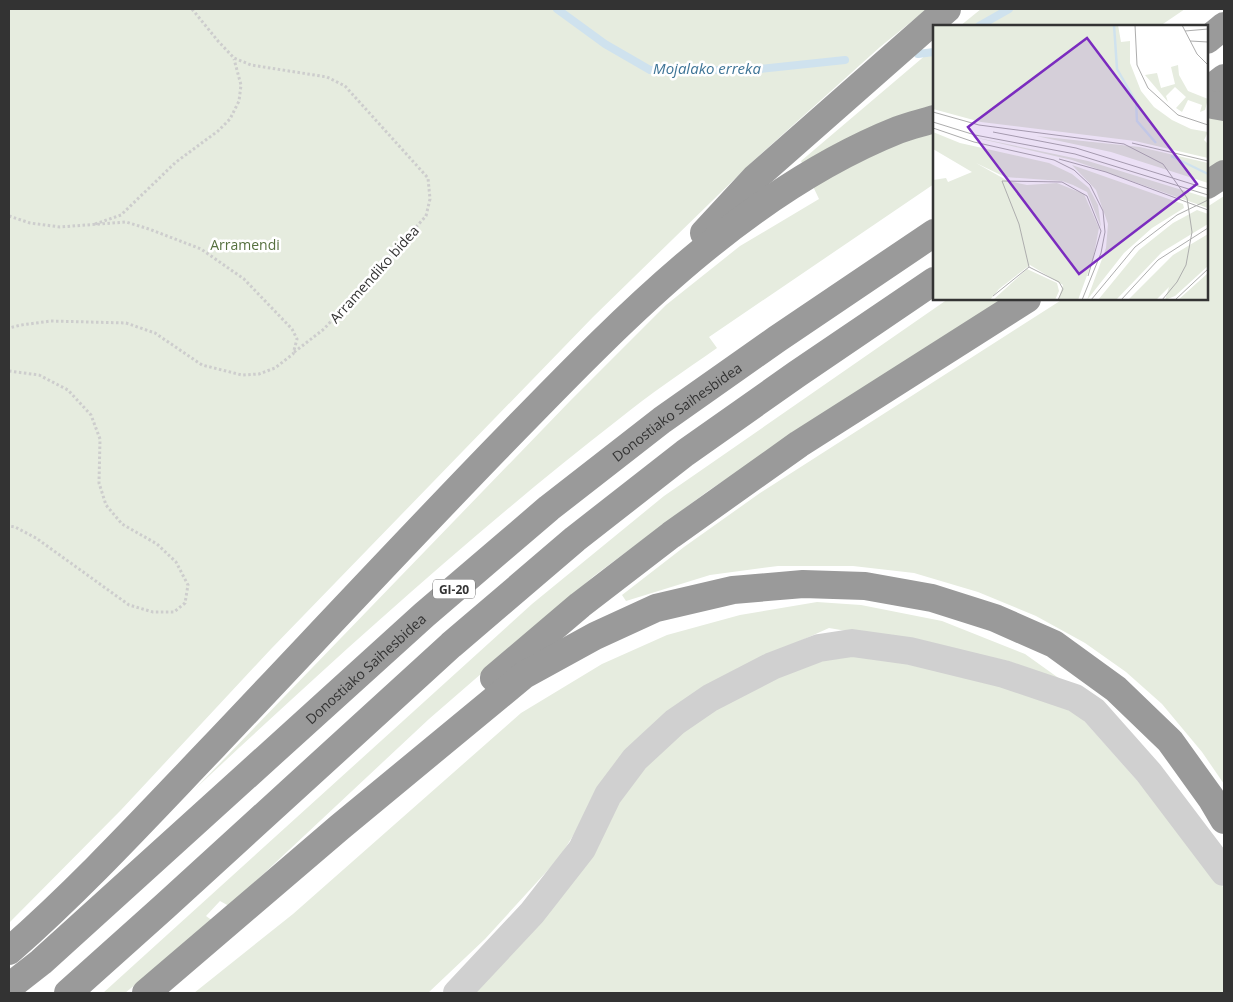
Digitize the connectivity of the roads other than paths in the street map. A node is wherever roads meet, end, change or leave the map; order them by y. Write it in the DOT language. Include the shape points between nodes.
graph roads {
  1 [pos="947,9"];
  2 [pos="1224,26"];
  3 [pos="1208,39"];
  4 [pos="1224,78"];
  5 [pos="1208,90"];
  6 [pos="1208,104"];
  7 [pos="1224,107"];
  8 [pos="933,119"];
  9 [pos="1224,174"];
  10 [pos="1208,184"];
  11 [pos="933,234"];
  12 [pos="933,282"];
  13 [pos="1025,300"];
  14 [pos="607,336"];
  15 [pos="1224,820"];
  16 [pos="340,827"];
  17 [pos="1224,872"];
  18 [pos="9,951"];
  19 [pos="9,988"];
  20 [pos="68,993"];
  21 [pos="146,993"];
  22 [pos="457,993"];
  1 -- 14 [label="highway" via="755,178"];
  2 -- 3 [label="highway"];
  4 -- 5 [label="highway"];
  6 -- 7 [label="highway"];
  8 -- 14 [label="highway" via="899,130 829,163 771,199 724,233"];
  9 -- 10 [label="highway"];
  11 -- 19 [label="highway, Donostiako Saihesbidea / GI-20" via="670,415 550,508 424,615"];
  12 -- 20 [label="highway, GI-20" via="693,448 575,539 451,645"];
  13 -- 16 [label="highway" via="799,444 671,535 580,605 471,698"];
  14 -- 18 [label="highway" via="120,846"];
  15 -- 16 [label="highway" via="1170,741 1116,689 1054,644 995,618 932,598 865,586 803,584 733,590 656,608 595,636 524,675"];
  16 -- 21 [label="highway"];
  17 -- 22 [label="lane" via="1149,773 1094,711 1075,698 1004,674 910,651 852,644 819,648 772,666 710,698 675,722 635,759 608,795 582,849 532,913"];
}
